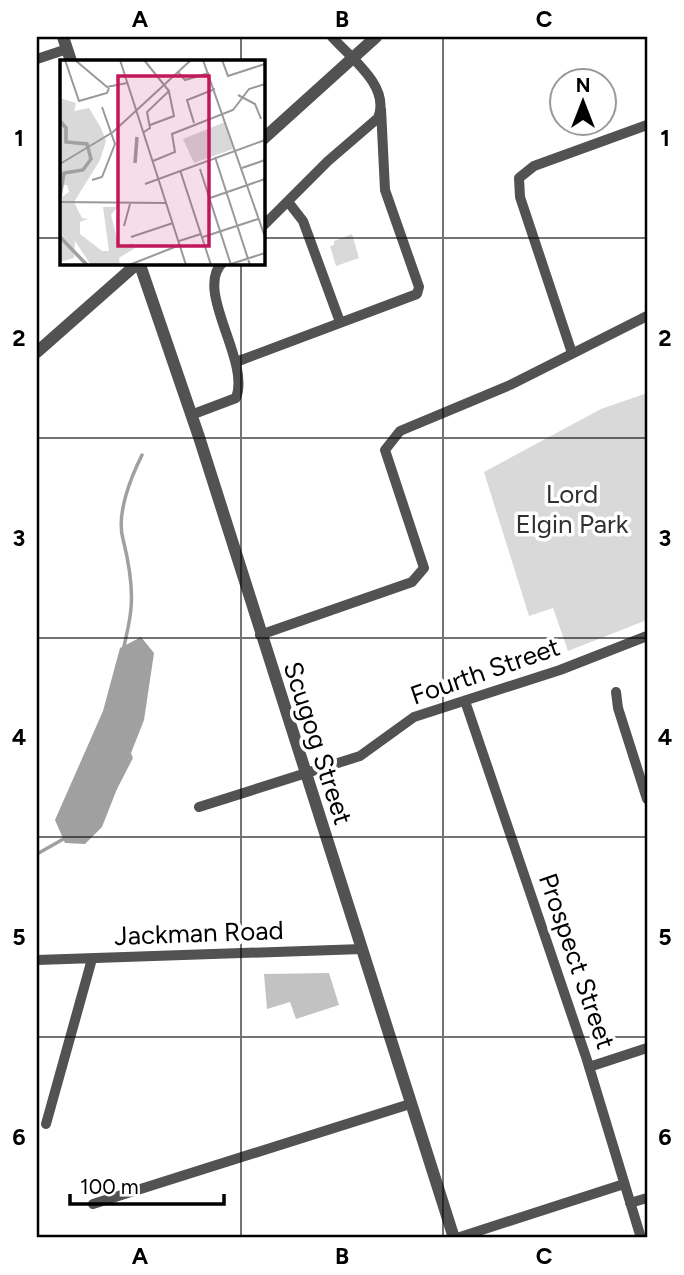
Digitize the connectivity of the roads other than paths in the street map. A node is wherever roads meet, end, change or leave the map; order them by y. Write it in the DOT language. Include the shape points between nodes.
graph roads {
  1 [pos="332,37"];
  2 [pos="376,37"];
  3 [pos="67,49"];
  4 [pos="37,58"];
  5 [pos="352,58"];
  6 [pos="382,109"];
  7 [pos="647,125"];
  8 [pos="264,138"];
  9 [pos="289,203"];
  10 [pos="264,225"];
  11 [pos="137,264"];
  12 [pos="140,264"];
  13 [pos="222,264"];
  14 [pos="647,316"];
  15 [pos="340,322"];
  16 [pos="37,352"];
  17 [pos="572,353"];
  18 [pos="236,362"];
  19 [pos="191,415"];
  20 [pos="260,635"];
  21 [pos="647,636"];
  22 [pos="616,692"];
  23 [pos="465,701"];
  24 [pos="304,775"];
  25 [pos="647,799"];
  26 [pos="199,807"];
  27 [pos="362,949"];
  28 [pos="37,960"];
  29 [pos="92,960"];
  30 [pos="647,1048"];
  31 [pos="589,1067"];
  32 [pos="410,1104"];
  33 [pos="46,1124"];
  34 [pos="624,1184"];
  35 [pos="647,1198"];
  36 [pos="630,1203"];
  37 [pos="93,1204"];
  38 [pos="455,1238"];
  39 [pos="641,1238"];
  1 -- 5 [label="street"];
  2 -- 5 [label="street"];
  3 -- 4 [label="street"];
  5 -- 6 [label="street" via="376,88"];
  5 -- 8 [label="street"];
  6 -- 9 [label="street"];
  6 -- 15 [label="street" via="385,190 419,287 417,294"];
  7 -- 17 [label="street" via="534,166 519,178 520,197"];
  9 -- 10 [label="street"];
  9 -- 15 [label="street" via="303,221"];
  11 -- 16 [label="street"];
  12 -- 19 [label="street, Scugog Street"];
  13 -- 18 [label="street" via="214,278 214,292"];
  14 -- 17 [label="street"];
  15 -- 18 [label="street"];
  17 -- 20 [label="street" via="510,385 400,431 385,450 424,568 412,582"];
  18 -- 19 [label="street" via="240,378 236,398"];
  19 -- 20 [label="street, Scugog Street"];
  20 -- 24 [label="street, Scugog Street"];
  21 -- 23 [label="street, Fourth Street"];
  22 -- 25 [label="street"];
  23 -- 24 [label="street, Fourth Street" via="414,717 360,756"];
  23 -- 31 [label="street, Prospect Street"];
  24 -- 26 [label="street, Fourth Street"];
  24 -- 27 [label="street, Scugog Street"];
  27 -- 29 [label="street, Jackman Road"];
  27 -- 32 [label="street, Scugog Street"];
  28 -- 29 [label="street, Jackman Road"];
  29 -- 33 [label="street"];
  30 -- 31 [label="street"];
  31 -- 34 [label="street, Prospect Street"];
  32 -- 37 [label="street"];
  32 -- 38 [label="street, Scugog Street"];
  34 -- 36 [label="street, Prospect Street"];
  34 -- 38 [label="street"];
  35 -- 36 [label="street"];
  36 -- 39 [label="street, Prospect Street"];
}
